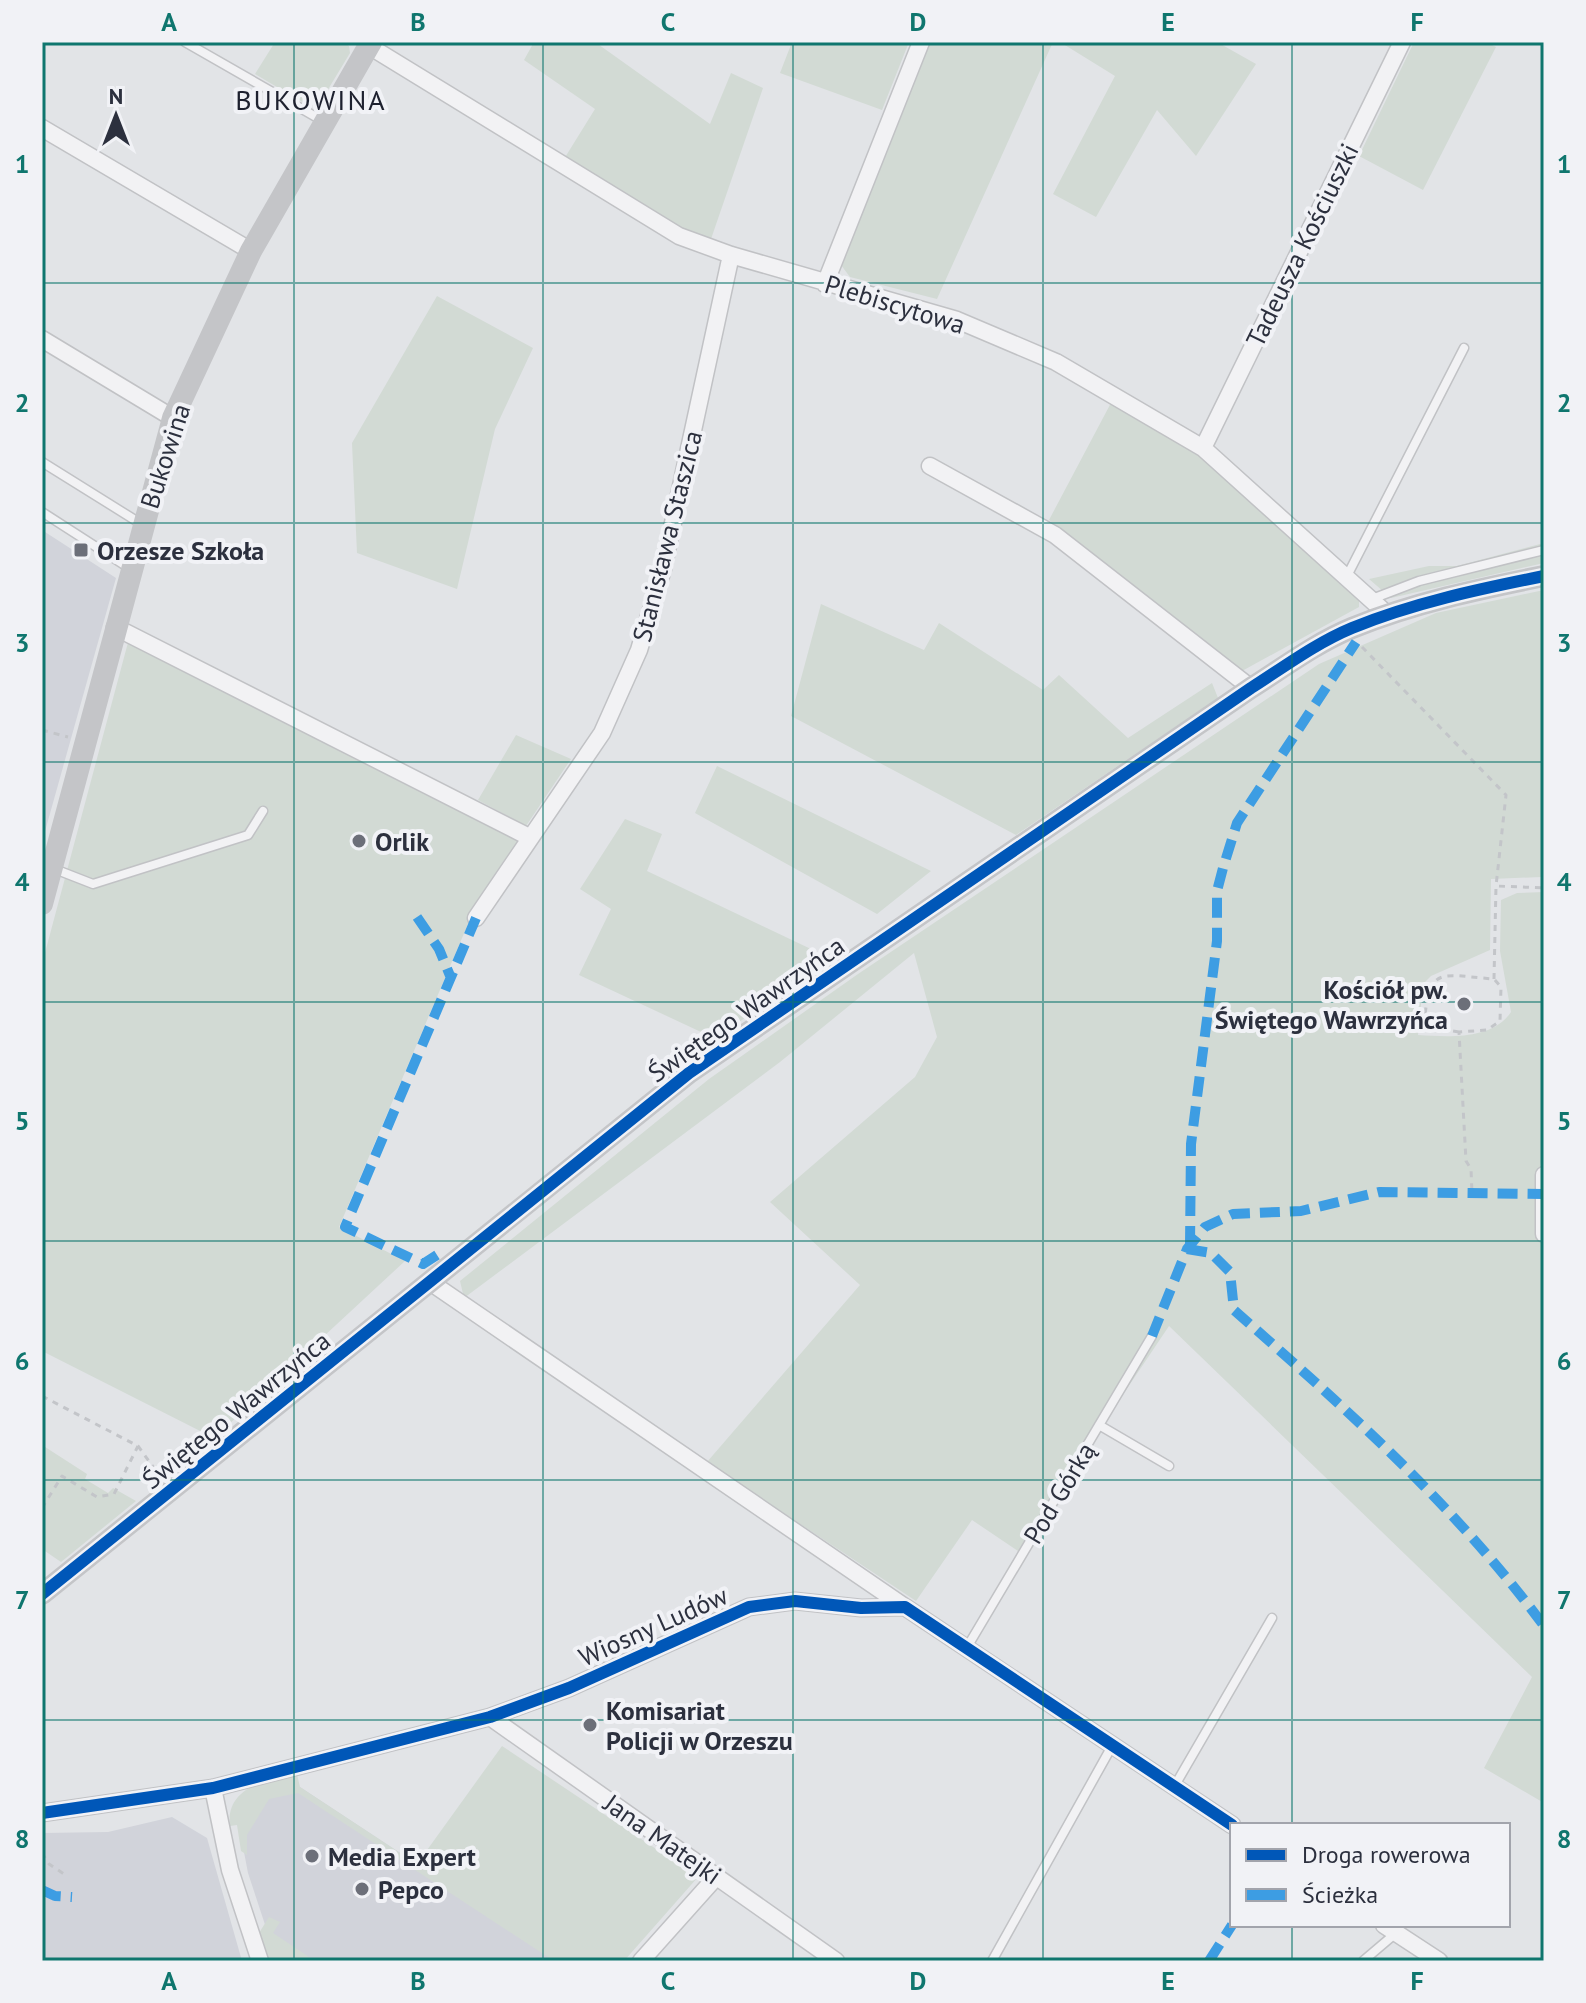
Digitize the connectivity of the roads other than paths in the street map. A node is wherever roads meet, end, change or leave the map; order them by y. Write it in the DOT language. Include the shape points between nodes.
graph roads {
  1 [pos="185,42"];
  2 [pos="921,42"];
  3 [pos="1402,42"];
  4 [pos="367,43"];
  5 [pos="325,123"];
  6 [pos="42,128"];
  7 [pos="251,251"];
  8 [pos="731,255"];
  9 [pos="825,284"];
  10 [pos="42,339"];
  11 [pos="1464,348"];
  12 [pos="173,418"];
  13 [pos="1203,448"];
  14 [pos="42,462"];
  15 [pos="930,466"];
  16 [pos="42,512"];
  17 [pos="143,526"];
  18 [pos="1544,550"];
  19 [pos="131,570"];
  20 [pos="1347,576"];
  21 [pos="1544,576"];
  22 [pos="1380,607"];
  23 [pos="115,627"];
  24 [pos="1251,688"];
  25 [pos="263,811"];
  26 [pos="529,837"];
  27 [pos="51,868"];
  28 [pos="42,904"];
  29 [pos="476,918"];
  30 [pos="1544,1175"];
  31 [pos="1544,1234"];
  32 [pos="430,1282"];
  33 [pos="1152,1336"];
  34 [pos="1099,1425"];
  35 [pos="1169,1466"];
  36 [pos="42,1594"];
  37 [pos="905,1607"];
  38 [pos="1272,1618"];
  39 [pos="966,1650"];
  40 [pos="490,1717"];
  41 [pos="1112,1746"];
  42 [pos="1174,1787"];
  43 [pos="213,1788"];
  44 [pos="42,1813"];
  45 [pos="1230,1824"];
  46 [pos="717,1876"];
  47 [pos="1390,1929"];
  48 [pos="260,1961"];
  49 [pos="641,1961"];
  50 [pos="836,1961"];
  51 [pos="992,1961"];
  52 [pos="1363,1961"];
  53 [pos="1439,1961"];
  1 -- 5 [label="lane"];
  2 -- 9 [label="street"];
  3 -- 13 [label="street, Tadeusza Kościuszki"];
  4 -- 5 [label="street, Bukowina"];
  4 -- 8 [label="street, Plebiscytowa" via="679,236"];
  5 -- 7 [label="street, Bukowina"];
  6 -- 7 [label="street"];
  7 -- 12 [label="street, Bukowina"];
  8 -- 9 [label="street, Plebiscytowa"];
  8 -- 26 [label="street, Stanisława Staszica" via="663,569 639,650 602,733"];
  9 -- 13 [label="street, Plebiscytowa" via="957,320 1056,362"];
  10 -- 12 [label="street"];
  11 -- 20 [label="lane"];
  12 -- 17 [label="street, Bukowina"];
  13 -- 20 [label="street, Plebiscytowa"];
  14 -- 17 [label="lane"];
  15 -- 24 [label="street" via="1055,535"];
  16 -- 19 [label="lane"];
  17 -- 19 [label="street, Bukowina"];
  18 -- 22 [label="lane" via="1419,581"];
  19 -- 23 [label="street, Bukowina"];
  20 -- 22 [label="street, Plebiscytowa"];
  21 -- 22 [label="street, Świętego Wawrzyńca"];
  22 -- 24 [label="street, Świętego Wawrzyńca"];
  23 -- 26 [label="street"];
  23 -- 27 [label="street, Bukowina"];
  24 -- 32 [label="street, Świętego Wawrzyńca" via="689,1073"];
  25 -- 27 [label="lane" via="248,835 93,884"];
  26 -- 29 [label="street, Stanisława Staszica"];
  27 -- 28 [label="street, Bukowina"];
  30 -- 31 [label="street"];
  32 -- 36 [label="street, Świętego Wawrzyńca"];
  32 -- 37 [label="street"];
  33 -- 34 [label="lane, Pod Górką"];
  34 -- 35 [label="lane"];
  34 -- 39 [label="lane, Pod Górką"];
  37 -- 39 [label="street"];
  37 -- 40 [label="street, Wiosny Ludów" via="795,1601 749,1607 569,1688"];
  38 -- 42 [label="lane"];
  39 -- 41 [label="street"];
  40 -- 43 [label="street, Wiosny Ludów"];
  40 -- 46 [label="street, Jana Matejki"];
  41 -- 42 [label="street"];
  41 -- 51 [label="lane"];
  42 -- 45 [label="street"];
  43 -- 44 [label="street, Wiosny Ludów"];
  43 -- 48 [label="street" via="230,1870"];
  46 -- 49 [label="street"];
  46 -- 50 [label="street, Jana Matejki"];
  47 -- 52 [label="lane"];
  47 -- 53 [label="street"];
}
